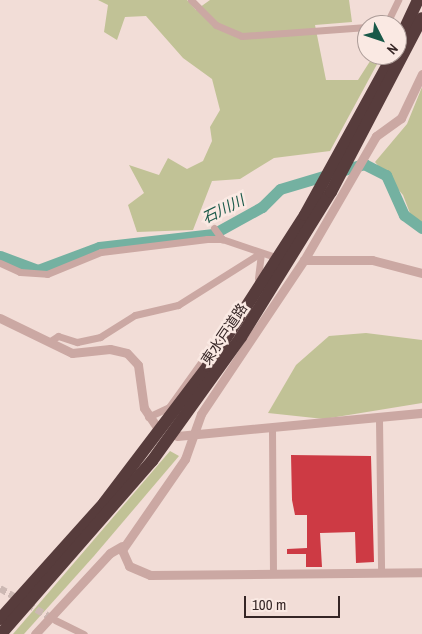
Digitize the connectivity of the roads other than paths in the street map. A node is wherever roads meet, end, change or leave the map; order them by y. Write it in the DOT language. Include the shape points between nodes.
graph roads {
  1 [pos="191,0"];
  2 [pos="398,0"];
  3 [pos="418,0"];
  4 [pos="391,15"];
  5 [pos="422,18"];
  6 [pos="407,24"];
  7 [pos="357,28"];
  8 [pos="388,65"];
  9 [pos="422,74"];
  10 [pos="371,109"];
  11 [pos="260,255"];
  12 [pos="304,260"];
  13 [pos="0,263"];
  14 [pos="422,273"];
  15 [pos="0,318"];
  16 [pos="49,342"];
  17 [pos="422,413"];
  18 [pos="148,417"];
  19 [pos="379,420"];
  20 [pos="272,429"];
  21 [pos="168,430"];
  22 [pos="193,435"];
  23 [pos="122,546"];
  24 [pos="381,572"];
  25 [pos="422,572"];
  26 [pos="273,574"];
  27 [pos="0,619"];
  28 [pos="55,620"];
  29 [pos="1,634"];
  30 [pos="35,634"];
  31 [pos="84,634"];
  1 -- 7 [label="street" via="216,26 232,34"];
  2 -- 4 [label="street"];
  3 -- 6 [label="highway"];
  5 -- 10 [label="highway, 東水戸道路"];
  8 -- 10 [label="highway, 東水戸道路"];
  9 -- 12 [label="street" via="401,118 376,136"];
  10 -- 21 [label="highway, 東水戸道路" via="265,300"];
  11 -- 12 [label="street"];
  11 -- 13 [label="street" via="219,234 101,252 47,274 20,272"];
  11 -- 16 [label="street" via="178,305 136,315 100,337 77,342 58,336"];
  11 -- 18 [label="street" via="260,275 222,334 169,407"];
  12 -- 14 [label="street" via="372,260"];
  12 -- 22 [label="street" via="201,414"];
  15 -- 16 [label="street"];
  16 -- 18 [label="street" via="81,354 110,349 127,353 138,365"];
  17 -- 19 [label="street"];
  18 -- 21 [label="street"];
  19 -- 20 [label="street"];
  19 -- 24 [label="street"];
  20 -- 22 [label="street"];
  20 -- 26 [label="street"];
  21 -- 22 [label="street"];
  21 -- 27 [label="highway, 東水戸道路"];
  21 -- 29 [label="highway, 東水戸道路" via="106,517"];
  22 -- 23 [label="street" via="185,459"];
  23 -- 26 [label="street" via="126,562 142,574"];
  23 -- 30 [label="street" via="110,553"];
  24 -- 25 [label="street"];
  24 -- 26 [label="street"];
  28 -- 31 [label="street"];
}
